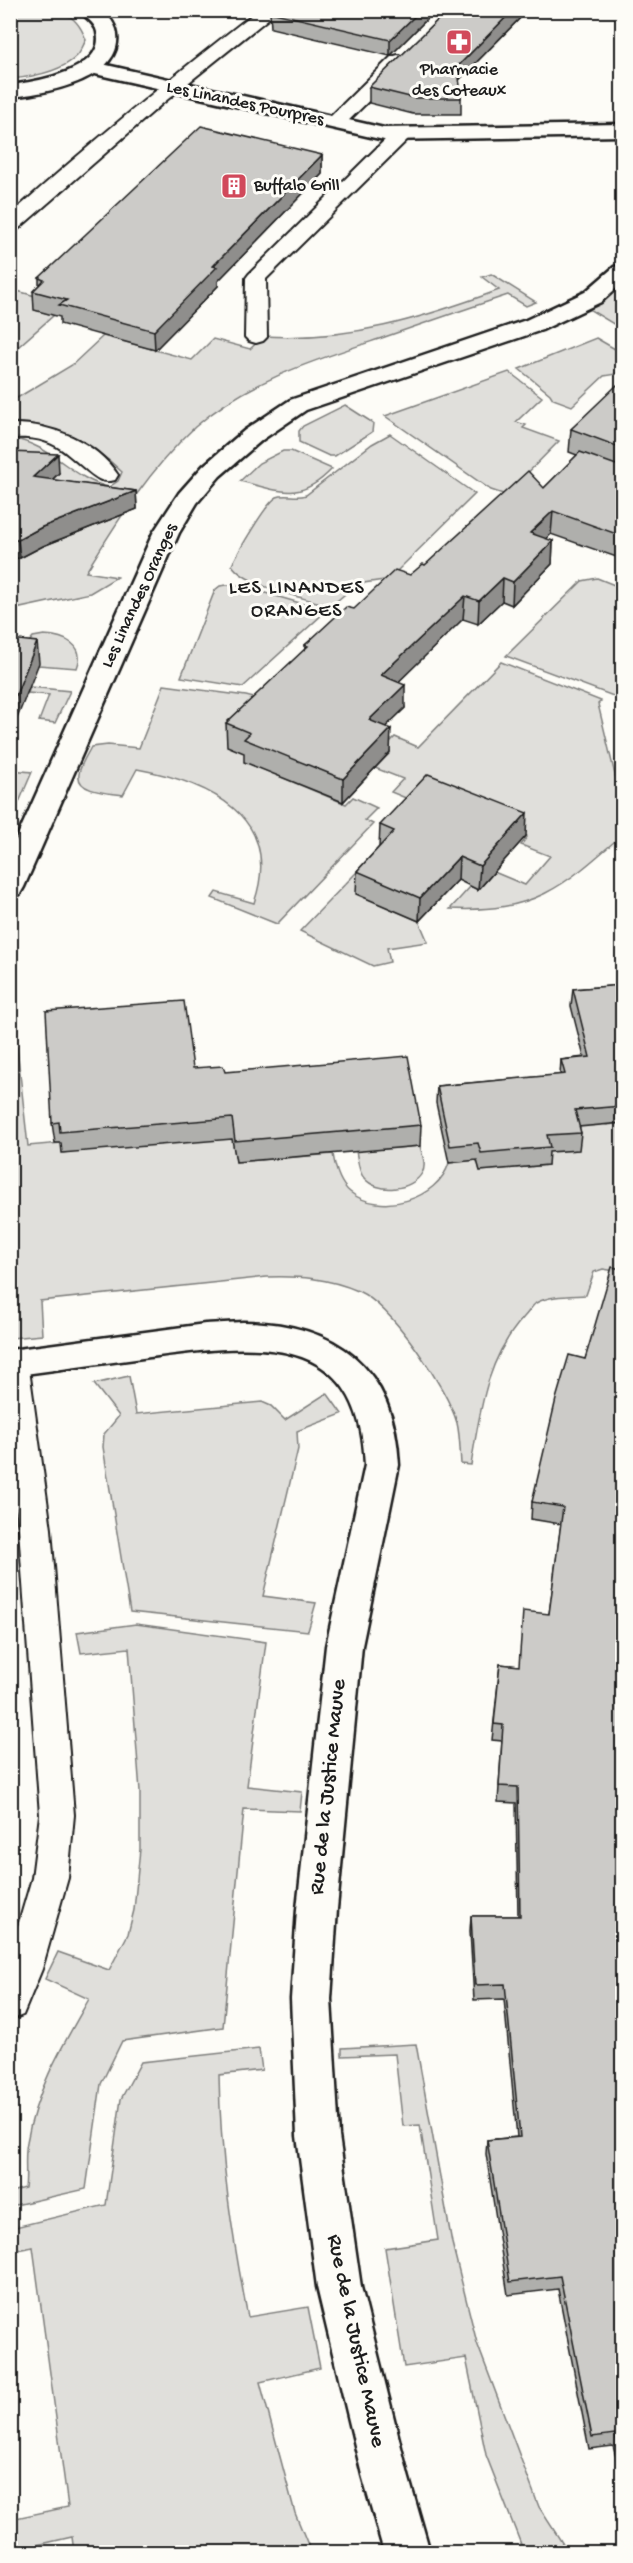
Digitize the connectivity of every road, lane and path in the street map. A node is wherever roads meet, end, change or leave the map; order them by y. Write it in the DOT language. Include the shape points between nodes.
graph roads {
  1 [pos="270,10"];
  2 [pos="101,15"];
  3 [pos="415,45"];
  4 [pos="89,67"];
  5 [pos="170,87"];
  6 [pos="10,91"];
  7 [pos="335,123"];
  8 [pos="622,130"];
  9 [pos="402,134"];
  10 [pos="10,226"];
  11 [pos="622,272"];
  12 [pos="256,337"];
  13 [pos="10,431"];
  14 [pos="107,475"];
  15 [pos="10,887"];
  16 [pos="12,1363"];
  17 [pos="10,2003"];
  18 [pos="407,2553"];
  1 -- 5 [label="lane"];
  2 -- 4 [label="street" via="108,39 106,49"];
  3 -- 7 [label="lane"];
  4 -- 5 [label="street, Les Linandes Pourpres"];
  4 -- 6 [label="street" via="53,84"];
  5 -- 7 [label="street, Les Linandes Pourpres"];
  5 -- 10 [label="lane"];
  7 -- 9 [label="street, Les Linandes Pourpres"];
  8 -- 9 [label="street, Les Linandes Pourpres"];
  9 -- 12 [label="lane" via="256,278"];
  11 -- 15 [label="street, Les Linandes Oranges" via="593,297 534,325 298,405 217,466 189,497 166,533"];
  13 -- 14 [label="lane" via="43,432 85,452"];
  16 -- 17 [label="lane, Rue de la Justice Mauve" via="35,1529 57,1815 50,1878"];
  16 -- 18 [label="street, Rue de la Justice Mauve" via="205,1337 281,1337 308,1343 344,1366 377,1418 383,1444 382,1465 344,1646 311,1999 318,2136 339,2287"];
}
